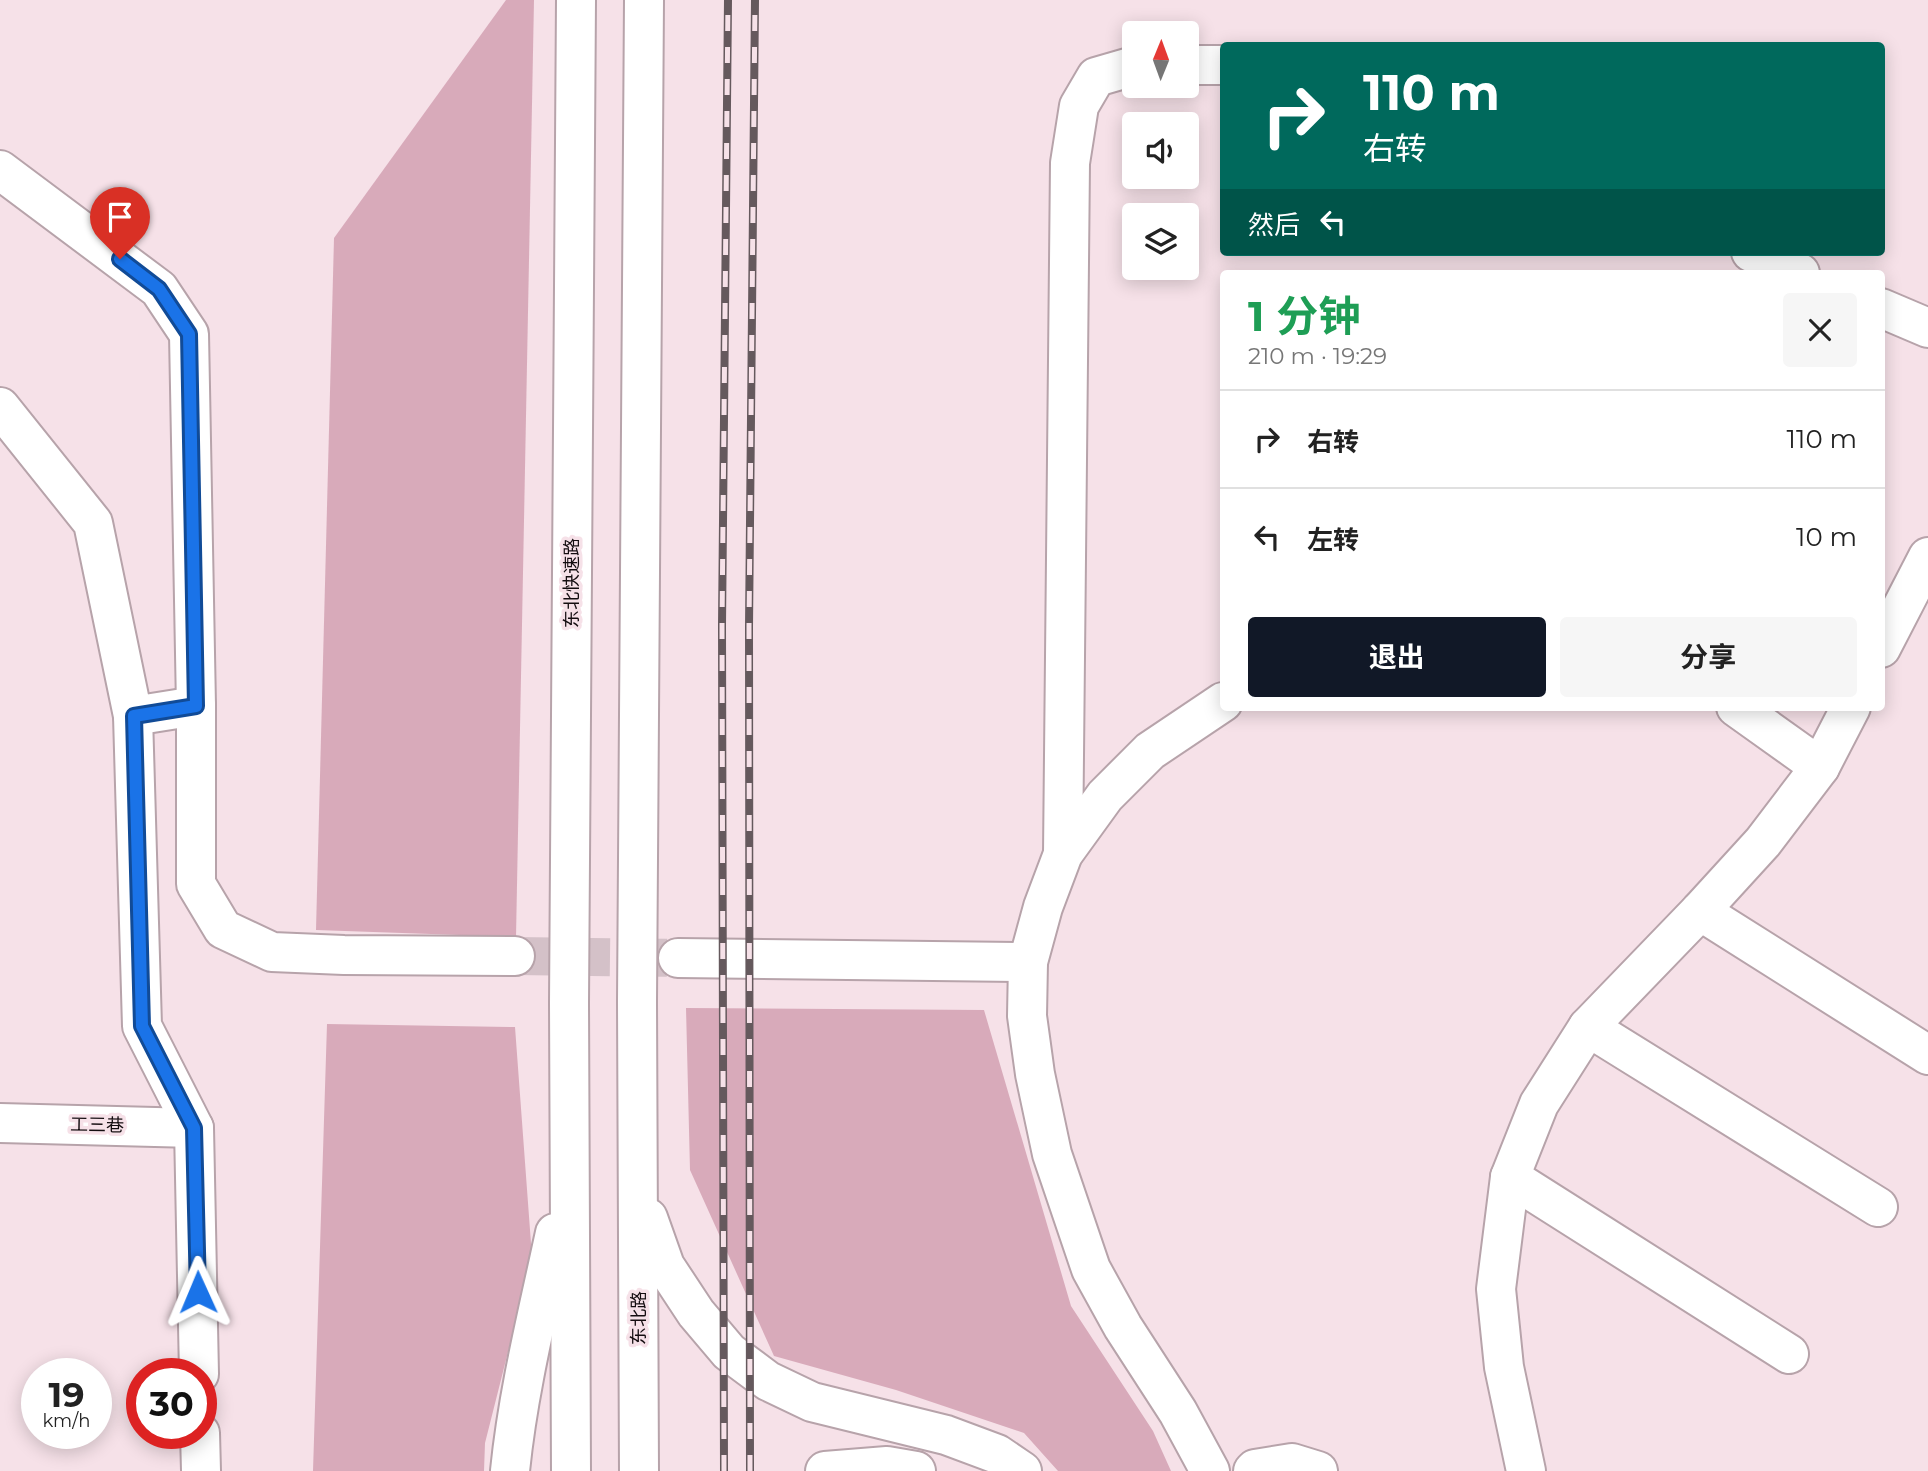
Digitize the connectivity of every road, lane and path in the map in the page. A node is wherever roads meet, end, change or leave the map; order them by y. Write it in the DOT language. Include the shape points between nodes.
graph roads {
  1 [pos="576,0"];
  2 [pos="644,0"];
  3 [pos="1199,65"];
  4 [pos="1220,65"];
  5 [pos="1122,69"];
  6 [pos="0,170"];
  7 [pos="1760,256"];
  8 [pos="1793,270"];
  9 [pos="1885,310"];
  10 [pos="1928,328"];
  11 [pos="0,407"];
  12 [pos="1928,557"];
  13 [pos="1885,640"];
  14 [pos="1220,704"];
  15 [pos="196,706"];
  16 [pos="1742,711"];
  17 [pos="1849,711"];
  18 [pos="134,716"];
  19 [pos="1820,767"];
  20 [pos="1063,855"];
  21 [pos="1700,911"];
  22 [pos="515,956"];
  23 [pos="678,957"];
  24 [pos="1028,962"];
  25 [pos="1588,1027"];
  26 [pos="1928,1055"];
  27 [pos="0,1123"];
  28 [pos="194,1128"];
  29 [pos="638,1164"];
  30 [pos="570,1167"];
  31 [pos="1510,1177"];
  32 [pos="1878,1207"];
  33 [pos="1789,1354"];
  34 [pos="199,1358"];
  35 [pos="200,1449"];
  36 [pos="201,1471"];
  37 [pos="510,1471"];
  38 [pos="572,1471"];
  39 [pos="639,1471"];
  40 [pos="825,1471"];
  41 [pos="916,1471"];
  42 [pos="1022,1471"];
  43 [pos="1210,1471"];
  44 [pos="1252,1471"];
  45 [pos="1318,1471"];
  46 [pos="1526,1471"];
  1 -- 30 [label="main road, 东北快速路"];
  2 -- 29 [label="main road"];
  3 -- 4 [label="main road"];
  5 -- 20 [label="main road" via="1096,77 1079,106 1070,163"];
  6 -- 15 [label="main road" via="159,289 189,334"];
  7 -- 8 [label="main road"];
  9 -- 10 [label="main road"];
  11 -- 18 [label="main road" via="93,523"];
  12 -- 13 [label="main road"];
  14 -- 20 [label="main road" via="1150,751 1105,796"];
  15 -- 18 [label="main road"];
  15 -- 22 [label="main road" via="197,884 223,929 272,952"];
  16 -- 19 [label="main road"];
  17 -- 19 [label="main road"];
  18 -- 28 [label="main road" via="142,1026"];
  19 -- 21 [label="main road" via="1763,842"];
  20 -- 24 [label="main road"];
  21 -- 25 [label="main road"];
  21 -- 26 [label="main road"];
  23 -- 24 [label="main road"];
  24 -- 43 [label="main road" via="1027,1016 1035,1073 1052,1154 1091,1269"];
  25 -- 31 [label="main road" via="1539,1104"];
  25 -- 32 [label="main road"];
  27 -- 28 [label="main road, 工三巷"];
  28 -- 34 [label="main road"];
  29 -- 39 [label="main road, 东北路"];
  29 -- 42 [label="main road" via="648,1220 665,1266 729,1352 768,1381 811,1402 946,1435 997,1454"];
  30 -- 37 [label="main road" via="527,1363"];
  30 -- 38 [label="main road"];
  31 -- 33 [label="main road"];
  31 -- 46 [label="main road" via="1496,1289 1503,1367"];
  35 -- 36 [label="main road"];
  40 -- 41 [label="main road" via="887,1466"];
  44 -- 45 [label="main road" via="1292,1463"];
}
